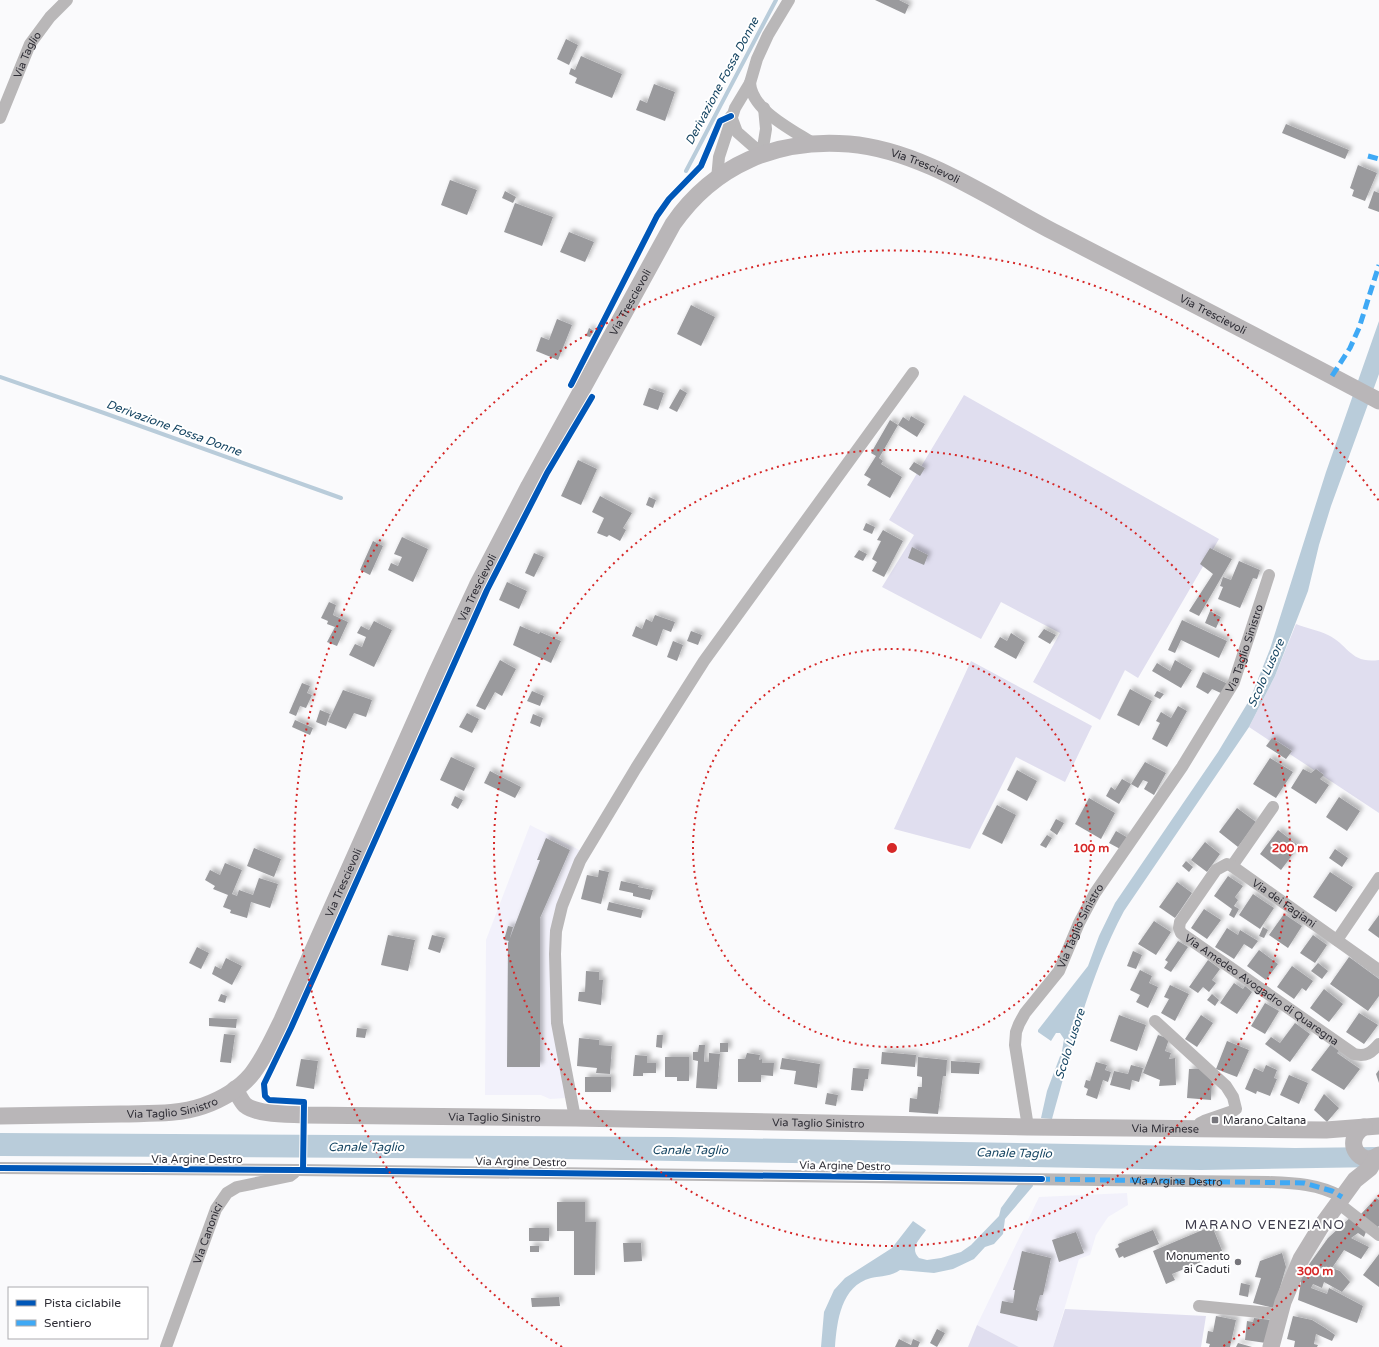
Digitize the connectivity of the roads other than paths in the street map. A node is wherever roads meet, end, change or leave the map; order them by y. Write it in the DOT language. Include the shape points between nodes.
graph roads {
  1 [pos="67,0"];
  2 [pos="789,0"];
  3 [pos="750,83"];
  4 [pos="764,108"];
  5 [pos="732,116"];
  6 [pos="0,118"];
  7 [pos="814,144"];
  8 [pos="762,154"];
  9 [pos="717,179"];
  10 [pos="914,373"];
  11 [pos="1379,401"];
  12 [pos="1269,575"];
  13 [pos="1273,807"];
  14 [pos="1232,866"];
  15 [pos="1379,878"];
  16 [pos="1337,940"];
  17 [pos="1379,970"];
  18 [pos="1155,1021"];
  19 [pos="1379,1044"];
  20 [pos="234,1089"];
  21 [pos="0,1116"];
  22 [pos="575,1118"];
  23 [pos="1028,1128"];
  24 [pos="1200,1128"];
  25 [pos="1374,1128"];
  26 [pos="1326,1130"];
  27 [pos="1351,1145"];
  28 [pos="1378,1161"];
  29 [pos="0,1168"];
  30 [pos="297,1170"];
  31 [pos="1355,1180"];
  32 [pos="1340,1200"];
  33 [pos="1379,1235"];
  34 [pos="1200,1306"];
  35 [pos="1280,1314"];
  36 [pos="166,1347"];
  37 [pos="1271,1347"];
  1 -- 6 [label="street, Via Taglio" via="50,17 30,44"];
  2 -- 3 [label="street" via="760,53"];
  3 -- 4 [label="street" via="752,95"];
  3 -- 5 [label="street" via="739,98"];
  4 -- 7 [label="street" via="771,116"];
  4 -- 8 [label="street" via="766,129"];
  5 -- 8 [label="street" via="737,132"];
  5 -- 9 [label="street" via="719,157"];
  7 -- 8 [label="main road, Via Trescievoli"];
  7 -- 11 [label="main road, Via Trescievoli" via="850,144 876,148 947,174 1028,219"];
  8 -- 9 [label="main road, Via Trescievoli" via="735,166"];
  9 -- 20 [label="main road, Via Trescievoli" via="696,195 673,224 502,536 436,674 282,1020 250,1075"];
  10 -- 22 [label="street" via="704,661 580,861 562,906 556,931 555,954 557,1023"];
  12 -- 23 [label="street, Via Taglio Sinistro" via="1234,682 1182,767 1095,893 1059,971 1019,1024 1015,1045"];
  13 -- 14 [label="street"];
  14 -- 16 [label="street, Via dei Fagiani"];
  14 -- 19 [label="street, Via Amedeo Avogadro di Quaregna" via="1227,864 1216,870 1180,922 1181,933 1354,1054 1369,1054"];
  15 -- 16 [label="street"];
  16 -- 17 [label="street, Via dei Fagiani"];
  18 -- 24 [label="street" via="1226,1086 1236,1104 1233,1111 1204,1120 1200,1123"];
  20 -- 21 [label="main road, Via Taglio Sinistro" via="202,1106 183,1111"];
  20 -- 22 [label="main road, Via Taglio Sinistro" via="248,1107 278,1113"];
  22 -- 23 [label="main road, Via Taglio Sinistro"];
  23 -- 24 [label="main road, Via Miranese"];
  24 -- 26 [label="main road, Via Miranese"];
  25 -- 26 [label="main road, Via Miranese"];
  25 -- 27 [label="main road" via="1354,1136"];
  26 -- 27 [label="main road, Via Miranese"];
  27 -- 28 [label="main road, Via Miranese" via="1363,1158"];
  27 -- 31 [label="main road"];
  28 -- 31 [label="main road"];
  29 -- 30 [label="street, Via Argine Destro"];
  30 -- 32 [label="street, Via Argine Destro" via="1304,1183 1332,1192"];
  30 -- 36 [label="street, Via Canonici" via="290,1176 237,1187 223,1198 207,1230"];
  31 -- 32 [label="main road"];
  32 -- 33 [label="street, Via Argine Destro"];
  32 -- 35 [label="main road" via="1301,1259"];
  34 -- 35 [label="street"];
  35 -- 37 [label="main road"];
}
